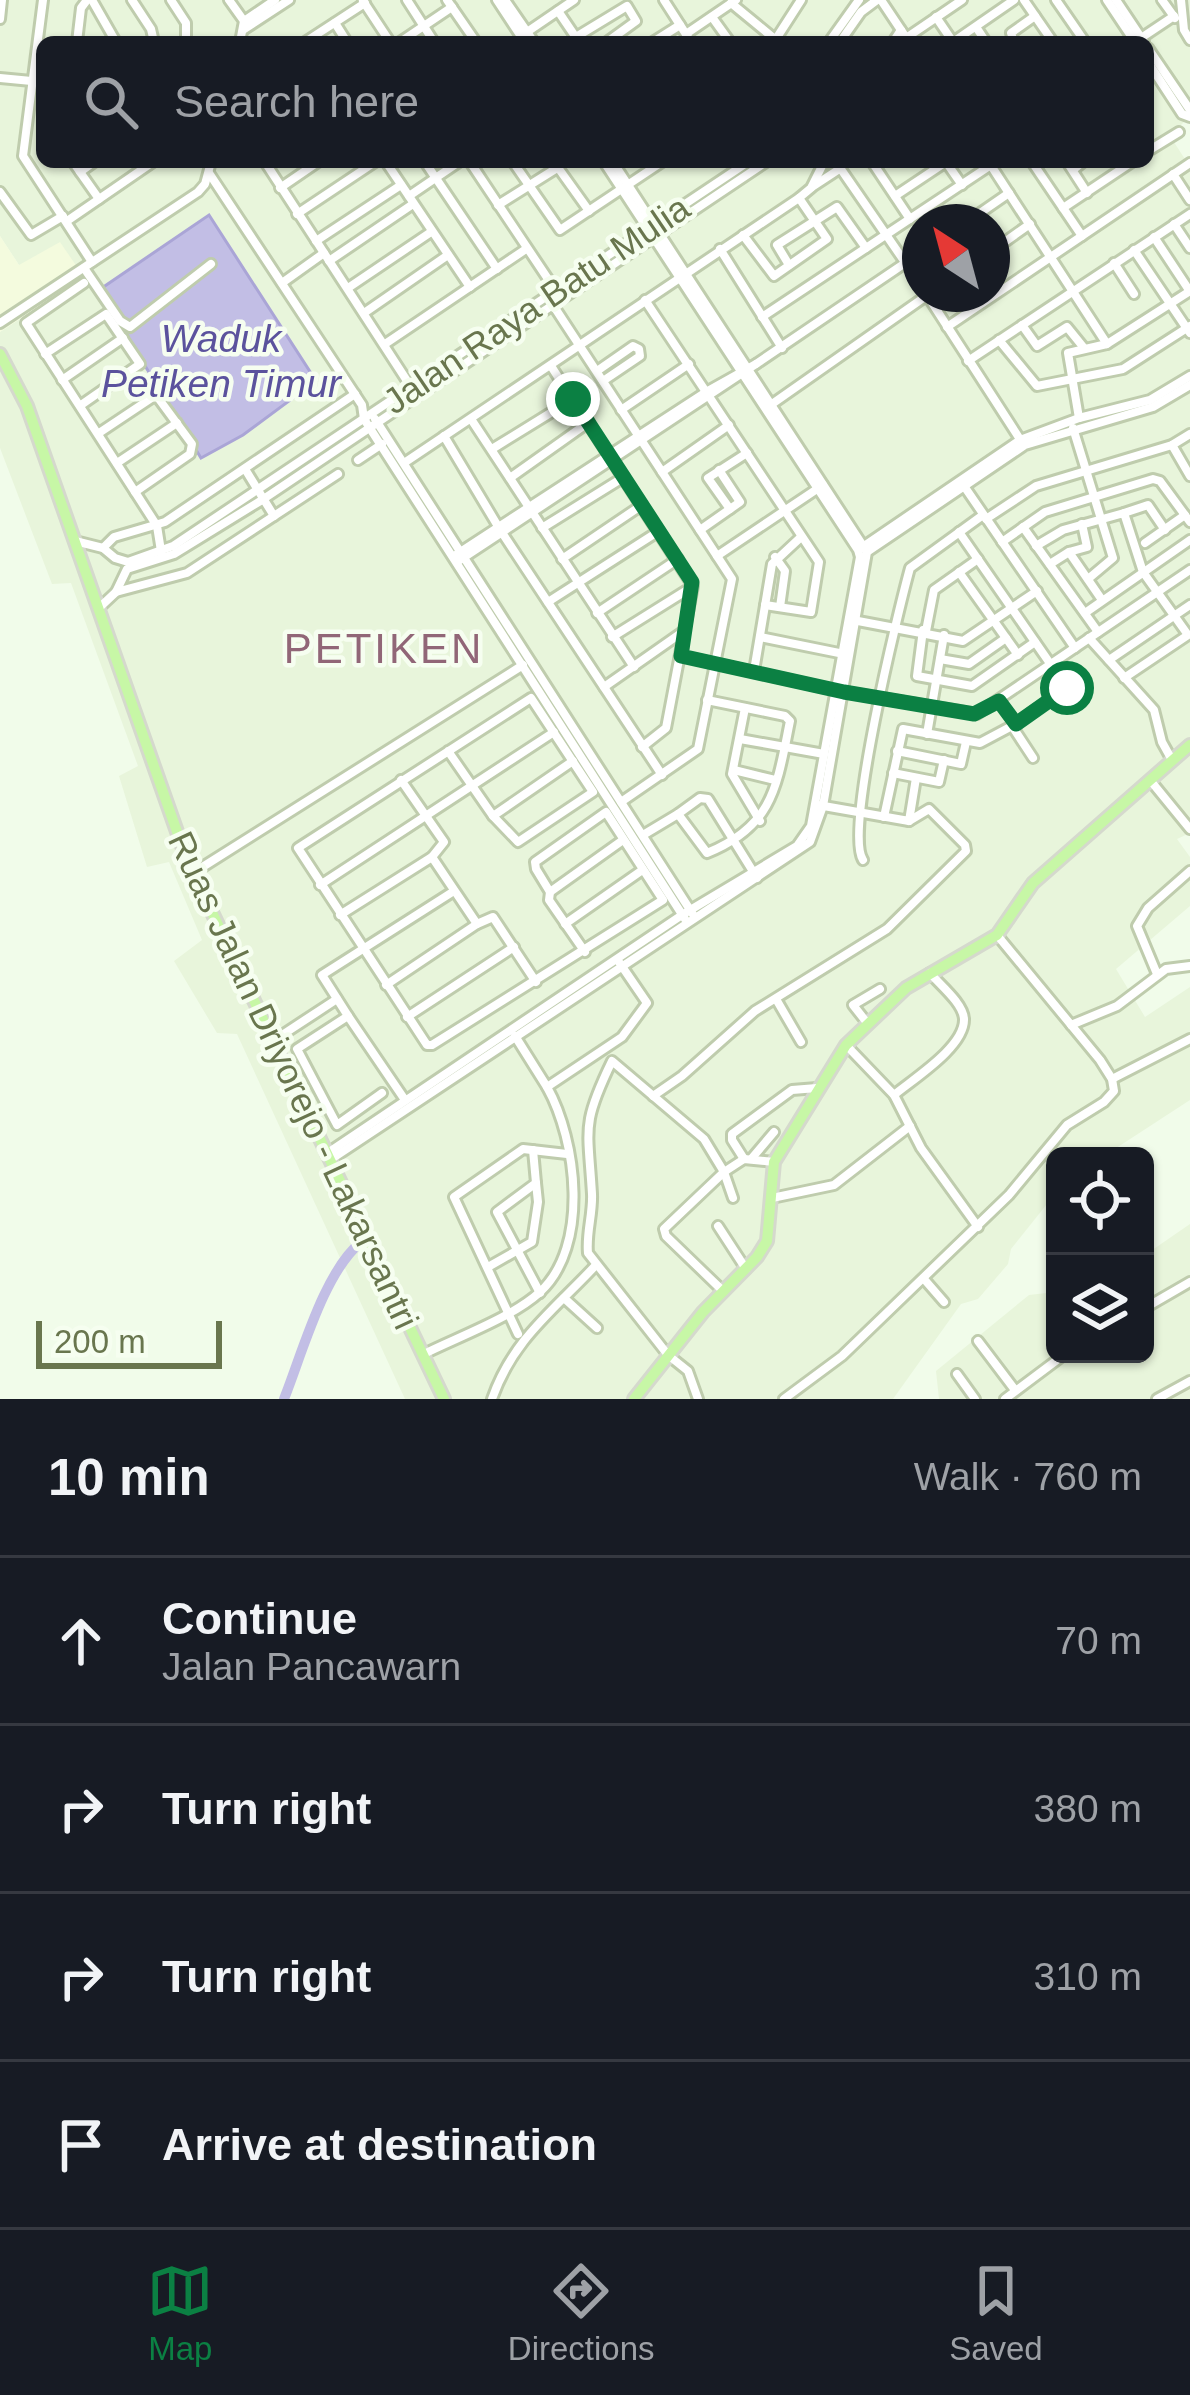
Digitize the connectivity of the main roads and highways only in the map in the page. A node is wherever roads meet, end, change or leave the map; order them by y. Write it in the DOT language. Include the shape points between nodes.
graph roads {
  1 [pos="0,354"];
  2 [pos="1190,746"];
  3 [pos="444,1399"];
  4 [pos="634,1399"];
  1 -- 3 [label="main road, Ruas Jalan Driyorejo - Lakarsantri" via="27,406 193,873"];
  2 -- 4 [label="main road" via="1033,883 997,935 929,972 846,1046 774,1162 767,1241"];
}
